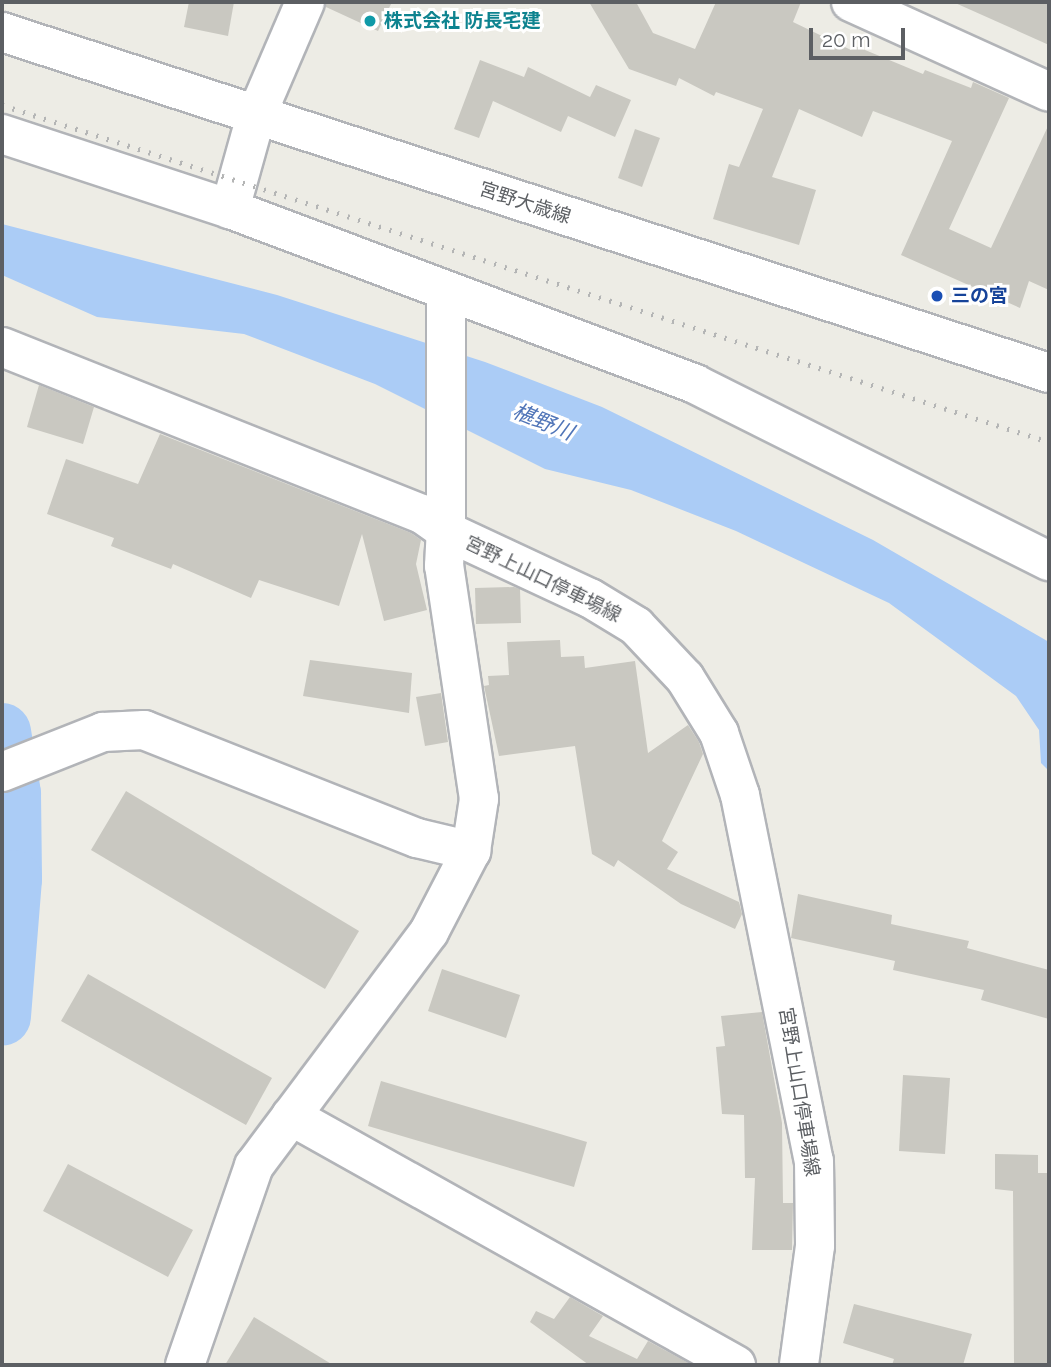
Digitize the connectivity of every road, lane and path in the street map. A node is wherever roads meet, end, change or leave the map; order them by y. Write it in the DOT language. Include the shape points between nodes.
graph roads {
  1 [pos="305,2"];
  2 [pos="851,2"];
  3 [pos="2,32"];
  4 [pos="1049,92"];
  5 [pos="256,116"];
  6 [pos="2,134"];
  7 [pos="230,209"];
  8 [pos="446,303"];
  9 [pos="2,348"];
  10 [pos="1049,373"];
  11 [pos="446,520"];
  12 [pos="1049,561"];
  13 [pos="2,772"];
  14 [pos="471,851"];
  15 [pos="291,1116"];
  16 [pos="185,1365"];
  17 [pos="736,1365"];
  18 [pos="799,1365"];
  1 -- 5 [label="street"];
  2 -- 4 [label="street"];
  3 -- 5 [label="street, 宮野大歳線"];
  5 -- 7 [label="street"];
  5 -- 10 [label="street, 宮野大歳線"];
  6 -- 7 [label="street"];
  7 -- 8 [label="street"];
  8 -- 11 [label="street"];
  8 -- 12 [label="street" via="487,302 695,384"];
  9 -- 11 [label="street, 宮野上山口停車場線"];
  11 -- 14 [label="street" via="444,566 479,799"];
  11 -- 18 [label="street, 宮野上山口停車場線" via="635,626 685,678 719,733 740,795 814,1161 815,1246"];
  13 -- 14 [label="street" via="103,732 144,730 417,838"];
  14 -- 15 [label="street" via="429,932"];
  15 -- 16 [label="street" via="254,1166"];
  15 -- 17 [label="street"];
}
